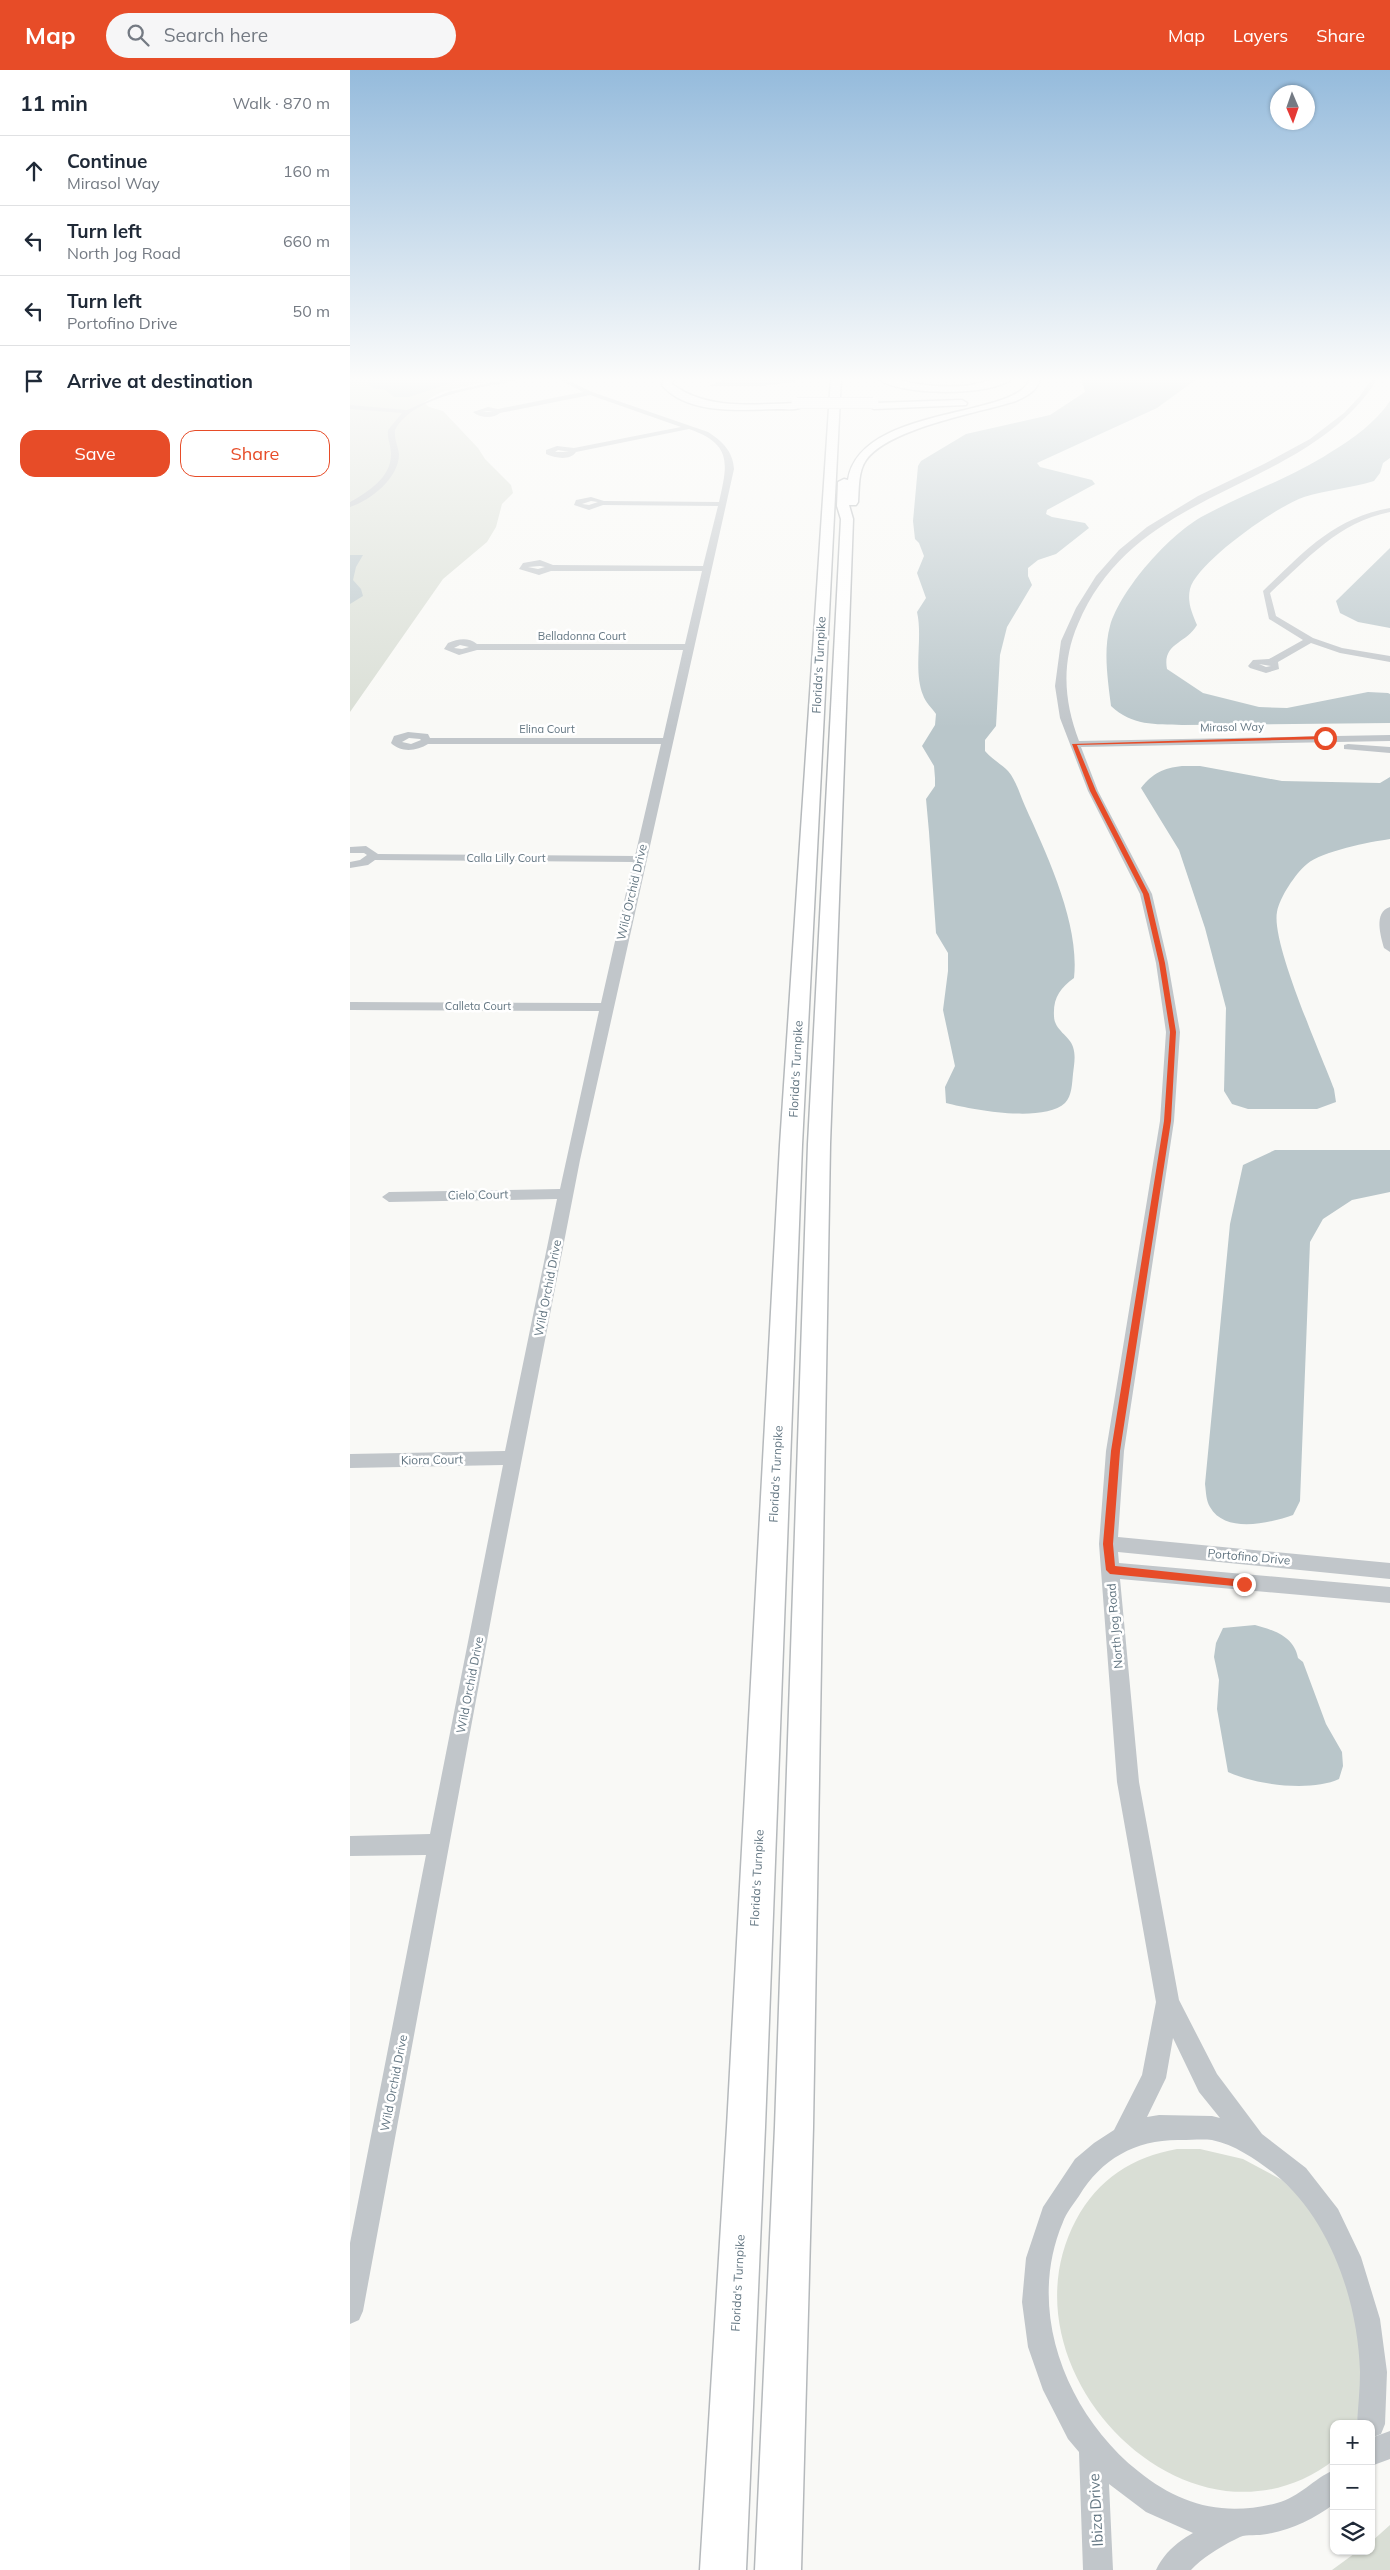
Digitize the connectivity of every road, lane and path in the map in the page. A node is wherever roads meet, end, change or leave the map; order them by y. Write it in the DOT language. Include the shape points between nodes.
graph roads {
  1 [pos="367,495"];
  2 [pos="724,495"];
  3 [pos="832,495"];
  4 [pos="844,495"];
  5 [pos="853,495"];
  6 [pos="1208,495"];
  7 [pos="602,503"];
  8 [pos="722,504"];
  9 [pos="350,506"];
  10 [pos="1390,510"];
  11 [pos="847,519"];
  12 [pos="550,568"];
  13 [pos="707,569"];
  14 [pos="1310,640"];
  15 [pos="475,647"];
  16 [pos="689,647"];
  17 [pos="1390,659"];
  18 [pos="1271,662"];
  19 [pos="1390,738"];
  20 [pos="426,741"];
  21 [pos="667,742"];
  22 [pos="1390,746"];
  23 [pos="1348,747"];
  24 [pos="1076,749"];
  25 [pos="1390,750"];
  26 [pos="350,850"];
  27 [pos="372,857"];
  28 [pos="640,859"];
  29 [pos="350,865"];
  30 [pos="1390,911"];
  31 [pos="1390,948"];
  32 [pos="350,1006"];
  33 [pos="606,1007"];
  34 [pos="567,1194"];
  35 [pos="389,1197"];
  36 [pos="514,1458"];
  37 [pos="350,1461"];
  38 [pos="1108,1544"];
  39 [pos="1110,1570"];
  40 [pos="1390,1571"];
  41 [pos="1390,1595"];
  42 [pos="439,1844"];
  43 [pos="350,1846"];
  44 [pos="1168,2002"];
  45 [pos="1123,2138"];
  46 [pos="1252,2141"];
  47 [pos="350,2311"];
  48 [pos="1373,2420"];
  49 [pos="1390,2445"];
  50 [pos="1093,2451"];
  51 [pos="1375,2451"];
  52 [pos="1330,2488"];
  53 [pos="1238,2522"];
  54 [pos="723,2570"];
  55 [pos="778,2570"];
  56 [pos="1098,2570"];
  57 [pos="1171,2570"];
  1 -- 9 [label="street"];
  2 -- 8 [label="street, Wild Orchid Drive"];
  3 -- 54 [label="highway, Florida's Turnpike" via="792,1135"];
  4 -- 11 [label="highway, Florida's Turnpike"];
  5 -- 11 [label="highway"];
  6 -- 24 [label="street, North Jog Road" via="1150,529 1122,552 1099,578 1080,608 1066,641 1060,686 1065,718"];
  7 -- 8 [label="street"];
  8 -- 13 [label="street, Wild Orchid Drive"];
  10 -- 14 [label="street" via="1358,516 1340,526 1266,593 1272,617"];
  11 -- 55 [label="highway, Florida's Turnpike" via="819,1144 794,2127"];
  12 -- 13 [label="street"];
  13 -- 16 [label="street, Wild Orchid Drive"];
  14 -- 17 [label="street" via="1340,650"];
  14 -- 18 [label="street"];
  15 -- 16 [label="street, Belladonna Court"];
  16 -- 21 [label="street, Wild Orchid Drive"];
  19 -- 24 [label="street, Mirasol Way"];
  20 -- 21 [label="street, Elina Court"];
  21 -- 28 [label="street, Wild Orchid Drive"];
  22 -- 23 [label="street, Mirasol Way"];
  23 -- 24 [label="street, Mirasol Way"];
  23 -- 25 [label="street, Mirasol Way"];
  24 -- 38 [label="street, North Jog Road" via="1093,791 1146,894 1173,1032 1167,1121 1115,1451"];
  26 -- 27 [label="street, Calla Lilly Court" via="366,850 373,854"];
  27 -- 28 [label="street, Calla Lilly Court"];
  27 -- 29 [label="street, Calla Lilly Court"];
  28 -- 33 [label="street, Wild Orchid Drive"];
  30 -- 31 [label="street" via="1384,928"];
  32 -- 33 [label="street, Calleta Court"];
  33 -- 34 [label="street, Wild Orchid Drive"];
  34 -- 35 [label="street, Cielo Court"];
  34 -- 36 [label="street, Wild Orchid Drive"];
  36 -- 37 [label="street, Kiora Court"];
  36 -- 42 [label="street, Wild Orchid Drive"];
  38 -- 39 [label="street, North Jog Road"];
  38 -- 40 [label="street, Portofino Drive"];
  39 -- 41 [label="street"];
  39 -- 44 [label="street, North Jog Road" via="1128,1782"];
  42 -- 43 [label="street"];
  42 -- 47 [label="street, Wild Orchid Drive"];
  44 -- 45 [label="street, North Jog Road" via="1154,2078"];
  44 -- 46 [label="street, North Jog Road" via="1208,2083"];
  45 -- 46 [label="street" via="1158,2127 1197,2125 1229,2131"];
  45 -- 50 [label="street" via="1090,2160 1060,2197 1042,2238 1035,2292 1039,2335 1049,2375 1066,2413"];
  46 -- 48 [label="street" via="1272,2150 1316,2185 1344,2219 1378,2283 1385,2343 1381,2400"];
  49 -- 51 [label="street"];
  50 -- 53 [label="street" via="1122,2479 1162,2506 1204,2521"];
  50 -- 56 [label="street, Ibiza Drive"];
  52 -- 53 [label="street" via="1290,2514 1257,2523"];
  53 -- 57 [label="street" via="1188,2552"];
}
